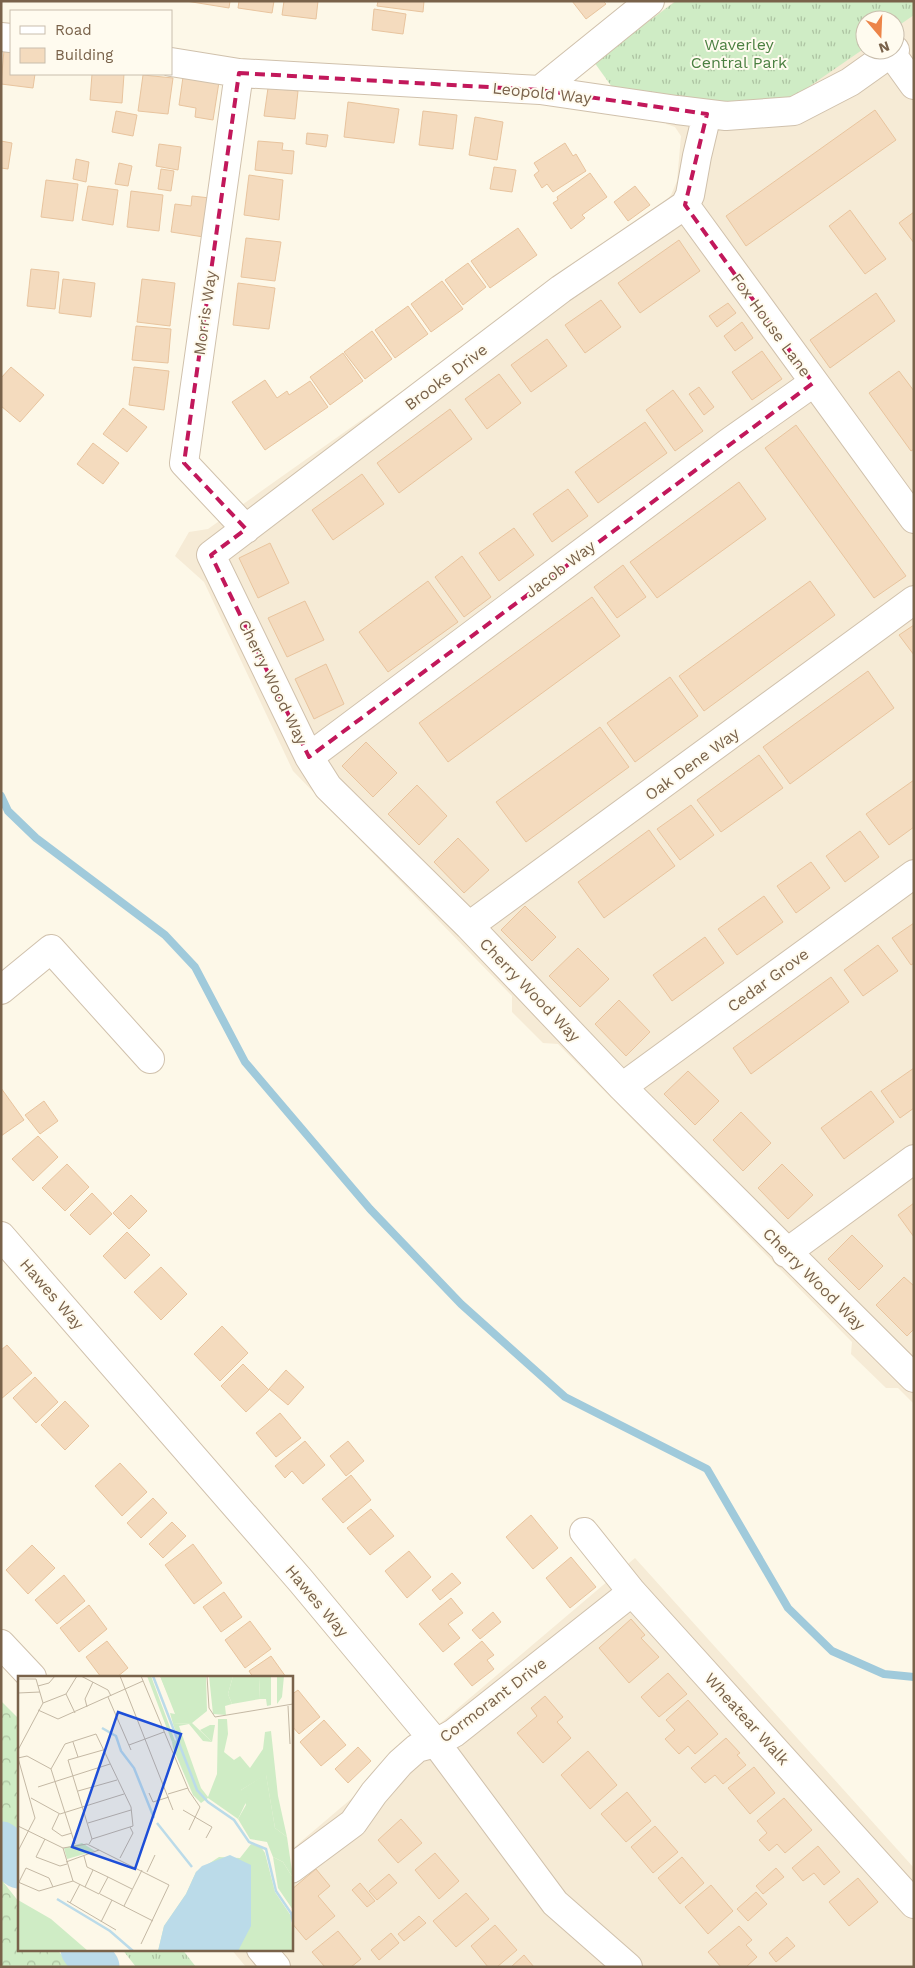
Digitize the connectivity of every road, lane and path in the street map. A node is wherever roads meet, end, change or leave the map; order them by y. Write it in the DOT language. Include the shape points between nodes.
graph roads {
  1 [pos="650,1"];
  2 [pos="881,60"];
  3 [pos="899,60"];
  4 [pos="172,62"];
  5 [pos="239,73"];
  6 [pos="914,86"];
  7 [pos="540,90"];
  8 [pos="707,114"];
  9 [pos="685,205"];
  10 [pos="813,383"];
  11 [pos="914,519"];
  12 [pos="246,529"];
  13 [pos="211,555"];
  14 [pos="914,600"];
  15 [pos="309,757"];
  16 [pos="914,874"];
  17 [pos="469,926"];
  18 [pos="1,990"];
  19 [pos="150,1059"];
  20 [pos="622,1087"];
  21 [pos="914,1159"];
  22 [pos="1,1236"];
  23 [pos="786,1253"];
  24 [pos="914,1378"];
  25 [pos="584,1532"];
  26 [pos="632,1592"];
  27 [pos="1,1644"];
  28 [pos="31,1676"];
  29 [pos="436,1743"];
  30 [pos="292,1868"];
  31 [pos="914,1904"];
  32 [pos="262,1950"];
  33 [pos="276,1967"];
  34 [pos="628,1967"];
  1 -- 7 [label="street"];
  2 -- 8 [label="street, Leopold Way" via="850,82 794,111 726,116"];
  3 -- 6 [label="street"];
  4 -- 5 [label="street, Leopold Way"];
  5 -- 7 [label="street, Leopold Way"];
  5 -- 12 [label="street, Morris Way" via="184,463"];
  7 -- 8 [label="street, Leopold Way"];
  8 -- 9 [label="street" via="690,195"];
  9 -- 10 [label="street, Fox House Lane"];
  9 -- 12 [label="street, Brooks Drive" via="561,289"];
  10 -- 11 [label="street, Fox House Lane"];
  10 -- 15 [label="street, Jacob Way"];
  12 -- 13 [label="street, Brooks Drive"];
  13 -- 15 [label="street, Cherry Wood Way"];
  14 -- 17 [label="street, Oak Dene Way"];
  15 -- 17 [label="street, Cherry Wood Way" via="328,787"];
  16 -- 20 [label="street, Cedar Grove"];
  17 -- 20 [label="street, Cherry Wood Way"];
  18 -- 19 [label="street" via="51,949"];
  20 -- 23 [label="street, Cherry Wood Way"];
  21 -- 23 [label="street"];
  22 -- 29 [label="street, Hawes Way" via="294,1573"];
  23 -- 24 [label="street, Cherry Wood Way"];
  25 -- 26 [label="street, Wheatear Walk"];
  26 -- 29 [label="street, Cormorant Drive" via="454,1733"];
  26 -- 31 [label="street, Wheatear Walk"];
  27 -- 28 [label="street"];
  29 -- 30 [label="street, Cormorant Drive" via="417,1748 374,1793 353,1823"];
  29 -- 34 [label="street, Hawes Way" via="555,1903"];
  32 -- 33 [label="street"];
}
